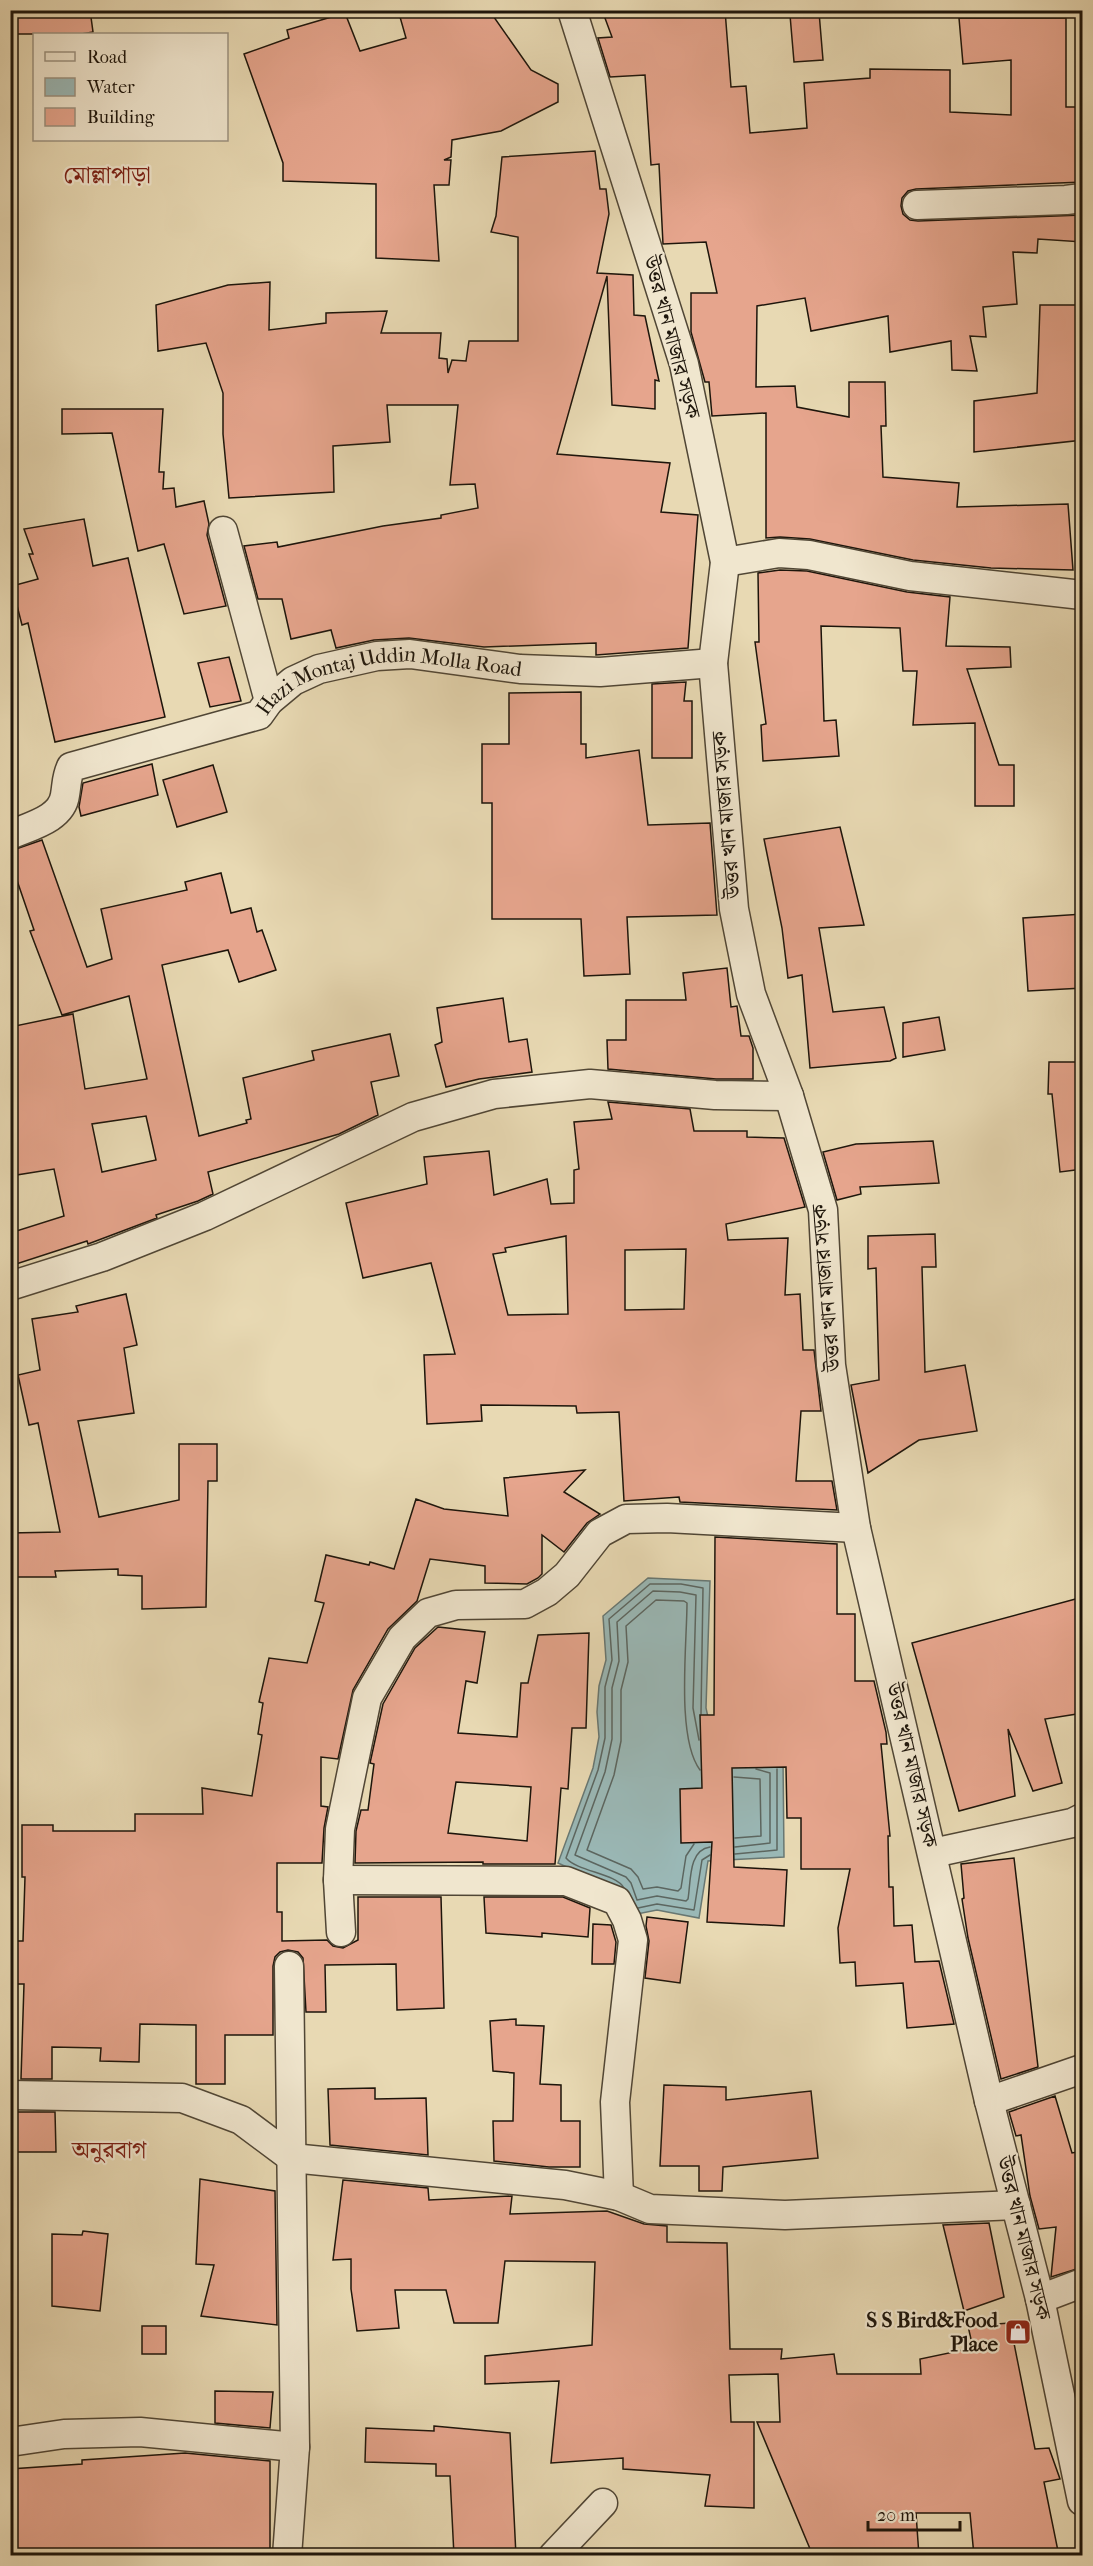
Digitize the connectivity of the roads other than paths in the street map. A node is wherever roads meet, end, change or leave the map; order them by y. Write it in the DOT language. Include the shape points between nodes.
graph roads {
  1 [pos="572,10"];
  2 [pos="1083,198"];
  3 [pos="917,206"];
  4 [pos="223,531"];
  5 [pos="725,562"];
  6 [pos="1083,595"];
  7 [pos="714,663"];
  8 [pos="268,701"];
  9 [pos="10,835"];
  10 [pos="789,1096"];
  11 [pos="10,1286"];
  12 [pos="856,1528"];
  13 [pos="1083,1818"];
  14 [pos="933,1853"];
  15 [pos="338,1880"];
  16 [pos="341,1932"];
  17 [pos="289,1966"];
  18 [pos="1083,2069"];
  19 [pos="10,2095"];
  20 [pos="989,2101"];
  21 [pos="292,2158"];
  22 [pos="619,2196"];
  23 [pos="1016,2205"];
  24 [pos="1083,2283"];
  25 [pos="1040,2299"];
  26 [pos="10,2442"];
  27 [pos="295,2447"];
  28 [pos="1083,2501"];
  29 [pos="603,2503"];
  30 [pos="287,2556"];
  31 [pos="553,2556"];
  1 -- 5 [label="street, উত্তর খান মাজার সড়ক" via="684,364"];
  2 -- 3 [label="street"];
  4 -- 8 [label="street"];
  5 -- 6 [label="street" via="779,553 809,555 910,576"];
  5 -- 7 [label="street, উত্তর খান মাজার সড়ক"];
  7 -- 8 [label="street, Hazi Montaj Uddin Molla Road" via="600,672 520,669 410,654 377,656 319,669 293,681"];
  7 -- 10 [label="street, উত্তর খান মাজার সড়ক" via="735,909 751,994"];
  8 -- 9 [label="street, Hazi Montaj Uddin Molla Road" via="259,715 70,767 65,796 57,813"];
  10 -- 11 [label="street" via="715,1095 590,1084 494,1094 413,1117 205,1216 102,1257"];
  10 -- 12 [label="street, উত্তর খান মাজার সড়ক" via="823,1210 831,1365"];
  12 -- 14 [label="street, উত্তর খান মাজার সড়ক"];
  12 -- 15 [label="street" via="626,1519 600,1533 567,1575 525,1604 456,1605 428,1613 402,1638 367,1698 340,1828"];
  13 -- 14 [label="street"];
  14 -- 20 [label="street, উত্তর খান মাজার সড়ক"];
  15 -- 16 [label="street"];
  15 -- 22 [label="street" via="566,1881 617,1901 633,1940 615,2102"];
  17 -- 21 [label="street"];
  18 -- 20 [label="street"];
  19 -- 21 [label="street" via="182,2098 242,2120"];
  20 -- 23 [label="street, উত্তর খান মাজার সড়ক"];
  21 -- 22 [label="street" via="565,2185"];
  21 -- 27 [label="street"];
  22 -- 23 [label="street" via="650,2209 785,2215"];
  23 -- 25 [label="street, উত্তর খান মাজার সড়ক"];
  24 -- 25 [label="street"];
  25 -- 28 [label="street, উত্তর খান মাজার সড়ক"];
  26 -- 27 [label="street" via="64,2434 140,2432"];
  27 -- 30 [label="street"];
  29 -- 31 [label="street"];
}
